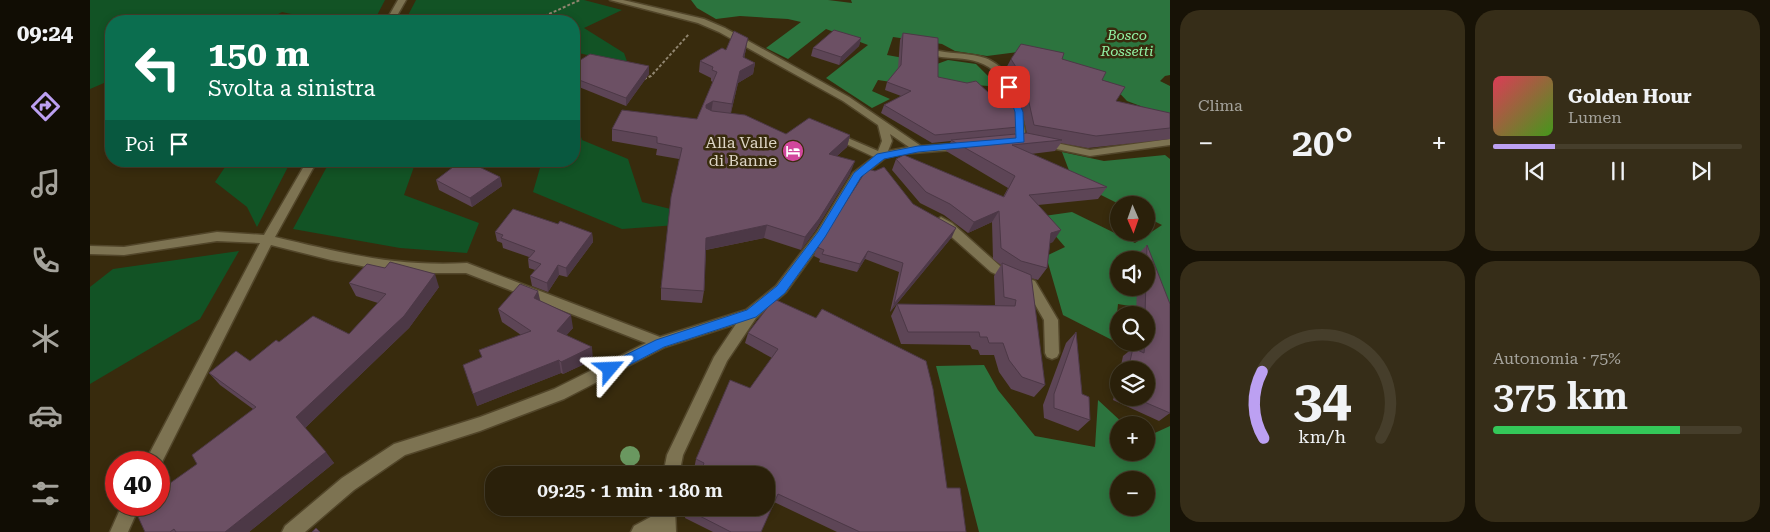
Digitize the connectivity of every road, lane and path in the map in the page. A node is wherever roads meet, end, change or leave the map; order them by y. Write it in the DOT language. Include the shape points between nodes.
graph roads {
  1 [pos="402,0"];
  2 [pos="580,0"];
  3 [pos="614,0"];
  4 [pos="393,15"];
  5 [pos="547,15"];
  6 [pos="701,21"];
  7 [pos="939,54"];
  8 [pos="643,79"];
  9 [pos="882,124"];
  10 [pos="822,131"];
  11 [pos="1021,140"];
  12 [pos="1007,142"];
  13 [pos="1170,142"];
  14 [pos="979,144"];
  15 [pos="918,149"];
  16 [pos="879,162"];
  17 [pos="309,167"];
  18 [pos="930,216"];
  19 [pos="268,239"];
  20 [pos="90,250"];
  21 [pos="752,314"];
  22 [pos="660,343"];
  23 [pos="1052,353"];
  24 [pos="159,451"];
  25 [pos="673,466"];
  26 [pos="126,516"];
  27 [pos="667,519"];
  28 [pos="119,532"];
  29 [pos="292,532"];
  30 [pos="640,532"];
  1 -- 4 [label="street"];
  2 -- 5 [label="path"];
  3 -- 6 [label="street" via="661,7"];
  6 -- 8 [label="path" via="651,76"];
  6 -- 9 [label="street" via="804,74"];
  7 -- 11 [label="street" via="991,64 1016,100"];
  9 -- 15 [label="street"];
  9 -- 16 [label="street" via="886,141"];
  10 -- 16 [label="street"];
  11 -- 12 [label="street"];
  11 -- 13 [label="street" via="1090,153"];
  14 -- 15 [label="street"];
  15 -- 16 [label="street"];
  16 -- 21 [label="street" via="857,175 821,235 781,290"];
  17 -- 19 [label="street"];
  18 -- 23 [label="street" via="958,233 990,266 1008,277 1030,284 1051,320"];
  19 -- 20 [label="street" via="225,236 184,239 124,251"];
  19 -- 22 [label="street" via="329,256 394,268 467,268"];
  19 -- 24 [label="street"];
  21 -- 22 [label="street"];
  21 -- 25 [label="street" via="721,357"];
  22 -- 29 [label="street" via="559,394 480,424 400,449 348,484"];
  26 -- 28 [label="street"];
  27 -- 30 [label="street"];
}
